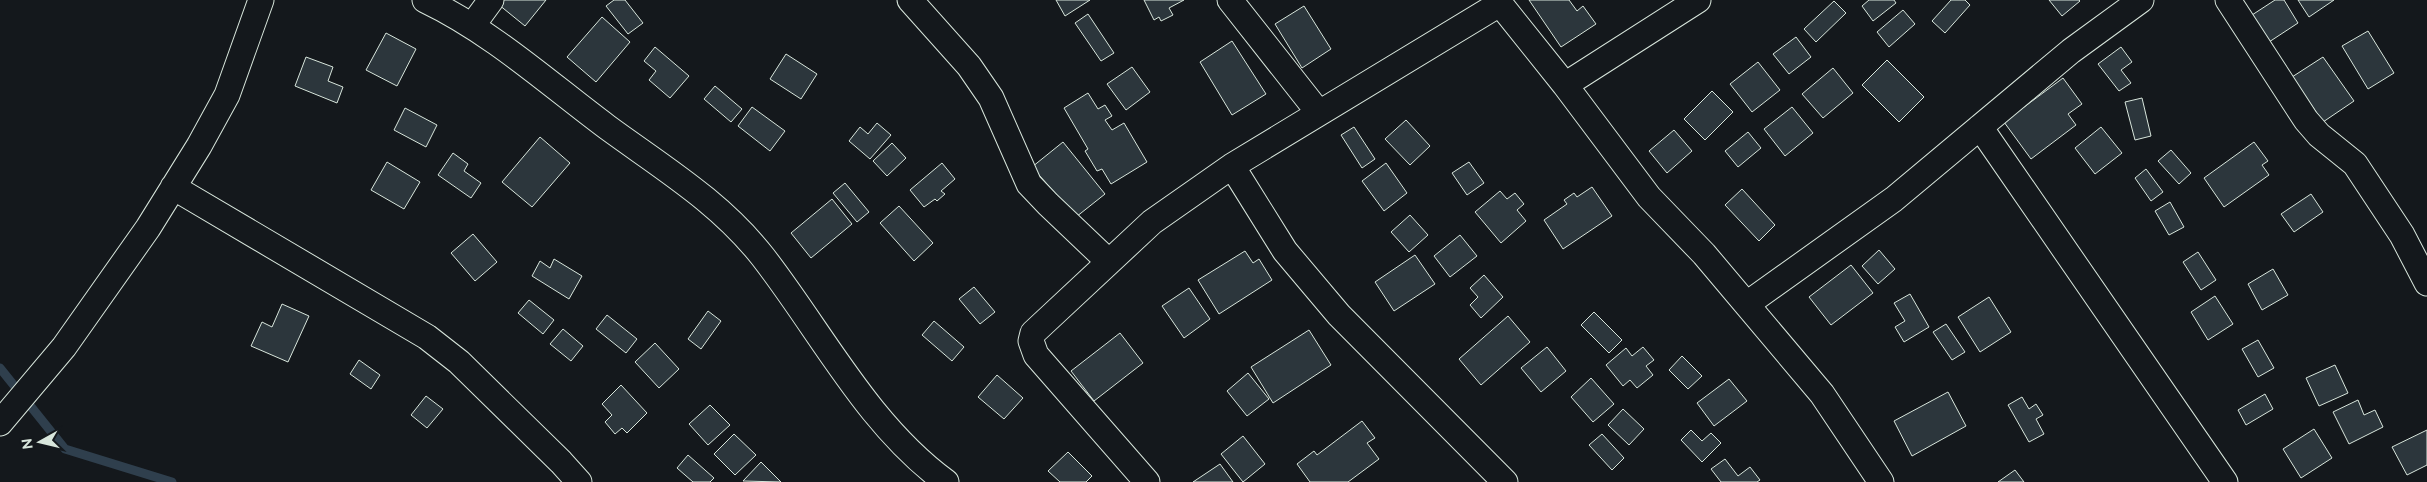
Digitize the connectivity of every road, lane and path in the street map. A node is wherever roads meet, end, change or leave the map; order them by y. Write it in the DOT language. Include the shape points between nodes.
graph roads {
  1 [pos="261,0"];
  2 [pos="425,0"];
  3 [pos="491,0"];
  4 [pos="910,0"];
  5 [pos="1230,0"];
  6 [pos="1698,0"];
  7 [pos="2141,0"];
  8 [pos="2228,0"];
  9 [pos="1499,2"];
  10 [pos="472,26"];
  11 [pos="1565,85"];
  12 [pos="1319,113"];
  13 [pos="1980,127"];
  14 [pos="1232,166"];
  15 [pos="173,187"];
  16 [pos="1109,262"];
  17 [pos="2427,283"];
  18 [pos="1747,304"];
  19 [pos="0,423"];
  20 [pos="579,482"];
  21 [pos="946,482"];
  22 [pos="1147,482"];
  23 [pos="1506,482"];
  24 [pos="1881,482"];
  25 [pos="2225,482"];
  1 -- 15 [label="street" via="227,94"];
  2 -- 10 [label="street"];
  3 -- 10 [label="street"];
  4 -- 16 [label="street" via="969,66 991,98 1029,184"];
  5 -- 12 [label="street"];
  6 -- 11 [label="street"];
  7 -- 13 [label="street" via="2071,51"];
  8 -- 17 [label="street" via="2306,120 2355,164 2402,235"];
  9 -- 11 [label="street"];
  9 -- 12 [label="street"];
  10 -- 21 [label="street" via="608,128 687,182 719,209 762,256 851,384 905,446"];
  11 -- 18 [label="street" via="1649,197"];
  12 -- 14 [label="street"];
  13 -- 18 [label="street" via="1894,200"];
  13 -- 25 [label="street"];
  14 -- 16 [label="street" via="1152,222"];
  14 -- 23 [label="street" via="1285,251 1339,315"];
  15 -- 19 [label="street" via="64,347"];
  15 -- 20 [label="street" via="427,337 458,362"];
  16 -- 22 [label="street" via="1033,333 1031,341 1036,355"];
  18 -- 24 [label="street" via="1822,394"];
}
